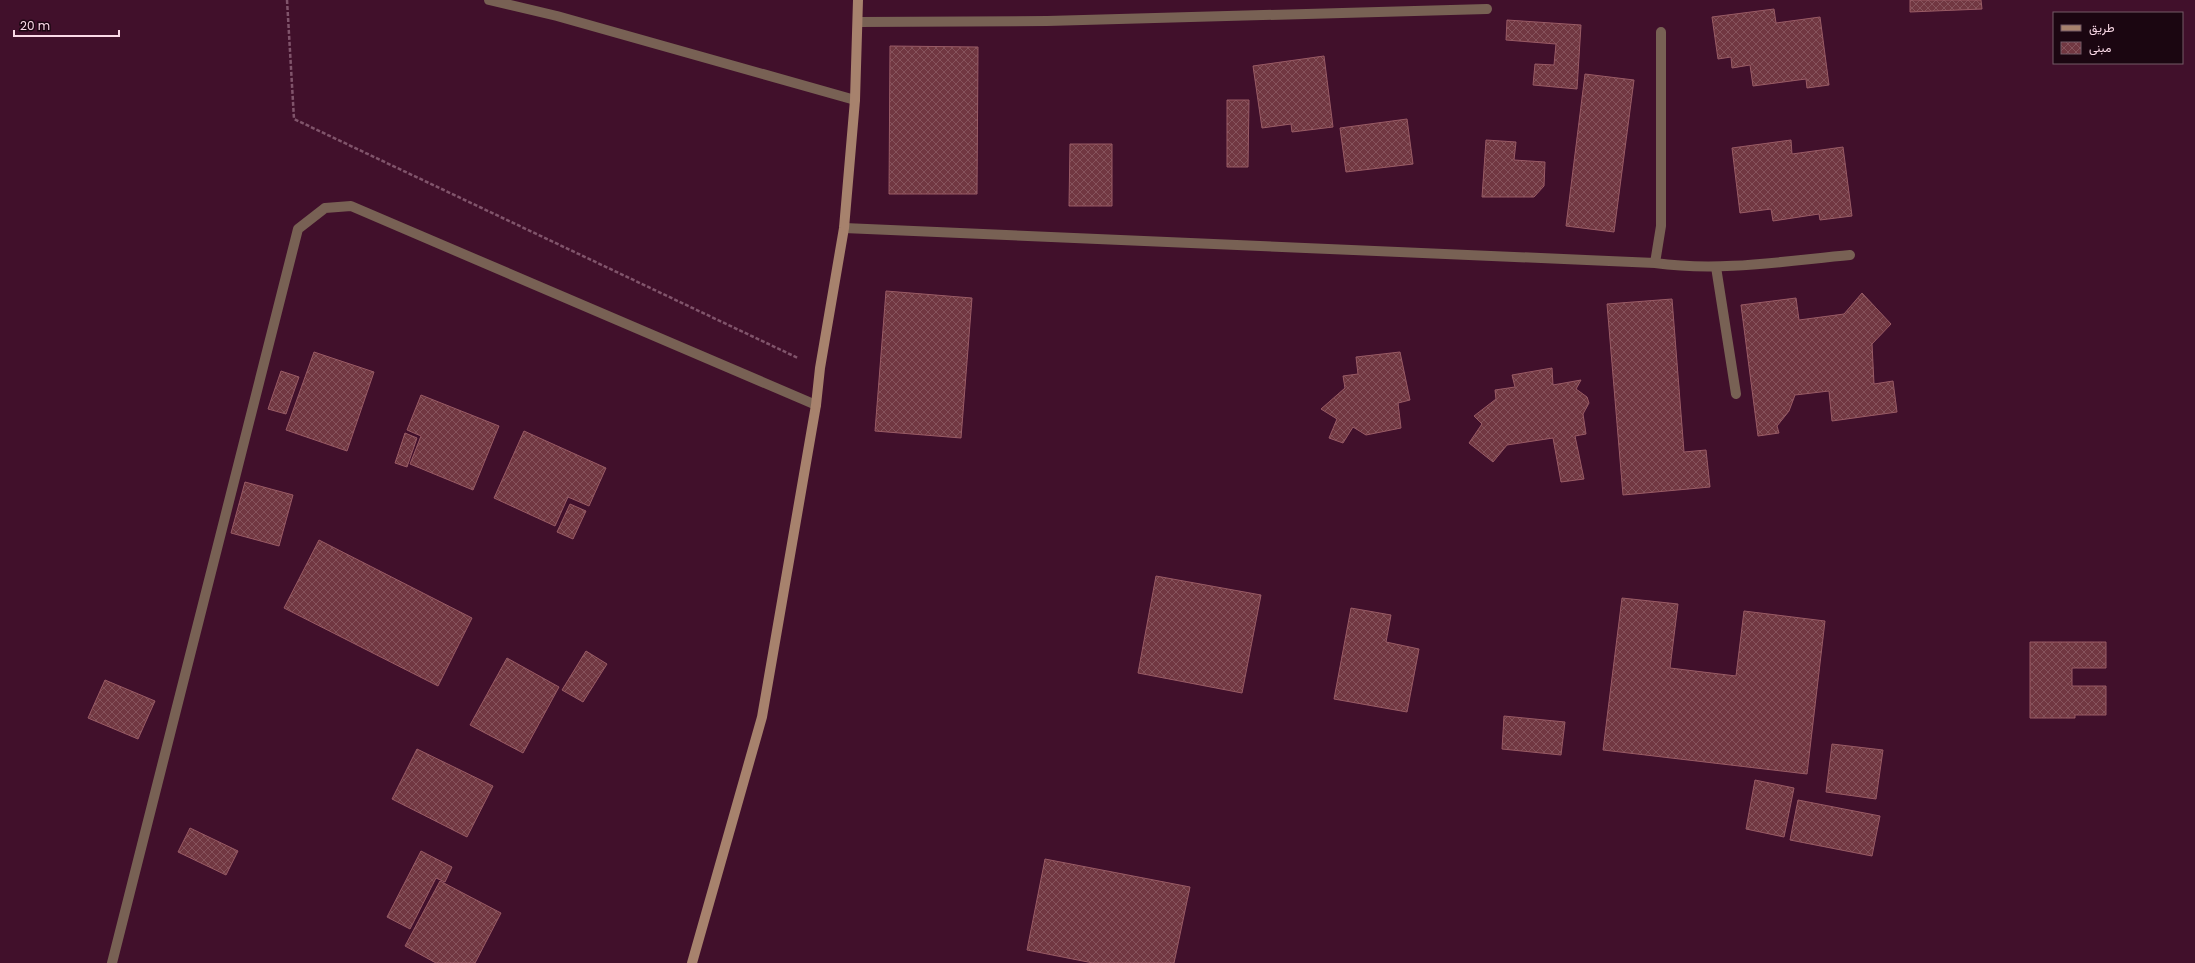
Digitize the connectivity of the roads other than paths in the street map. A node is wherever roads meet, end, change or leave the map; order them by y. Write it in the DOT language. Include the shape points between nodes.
graph roads {
  1 [pos="488,0"];
  2 [pos="858,0"];
  3 [pos="1487,9"];
  4 [pos="859,22"];
  5 [pos="1661,32"];
  6 [pos="855,100"];
  7 [pos="844,228"];
  8 [pos="1850,255"];
  9 [pos="1655,264"];
  10 [pos="1716,267"];
  11 [pos="1736,394"];
  12 [pos="816,405"];
  13 [pos="112,963"];
  14 [pos="692,963"];
  1 -- 6 [label="street" via="557,16"];
  2 -- 4 [label="street"];
  3 -- 4 [label="street" via="1047,21"];
  4 -- 6 [label="street"];
  5 -- 9 [label="street" via="1661,226"];
  6 -- 7 [label="street"];
  7 -- 9 [label="street"];
  7 -- 12 [label="street"];
  8 -- 10 [label="street"];
  9 -- 10 [label="street"];
  10 -- 11 [label="street"];
  12 -- 13 [label="street" via="351,206 325,208 298,229"];
  12 -- 14 [label="street" via="762,717"];
}
